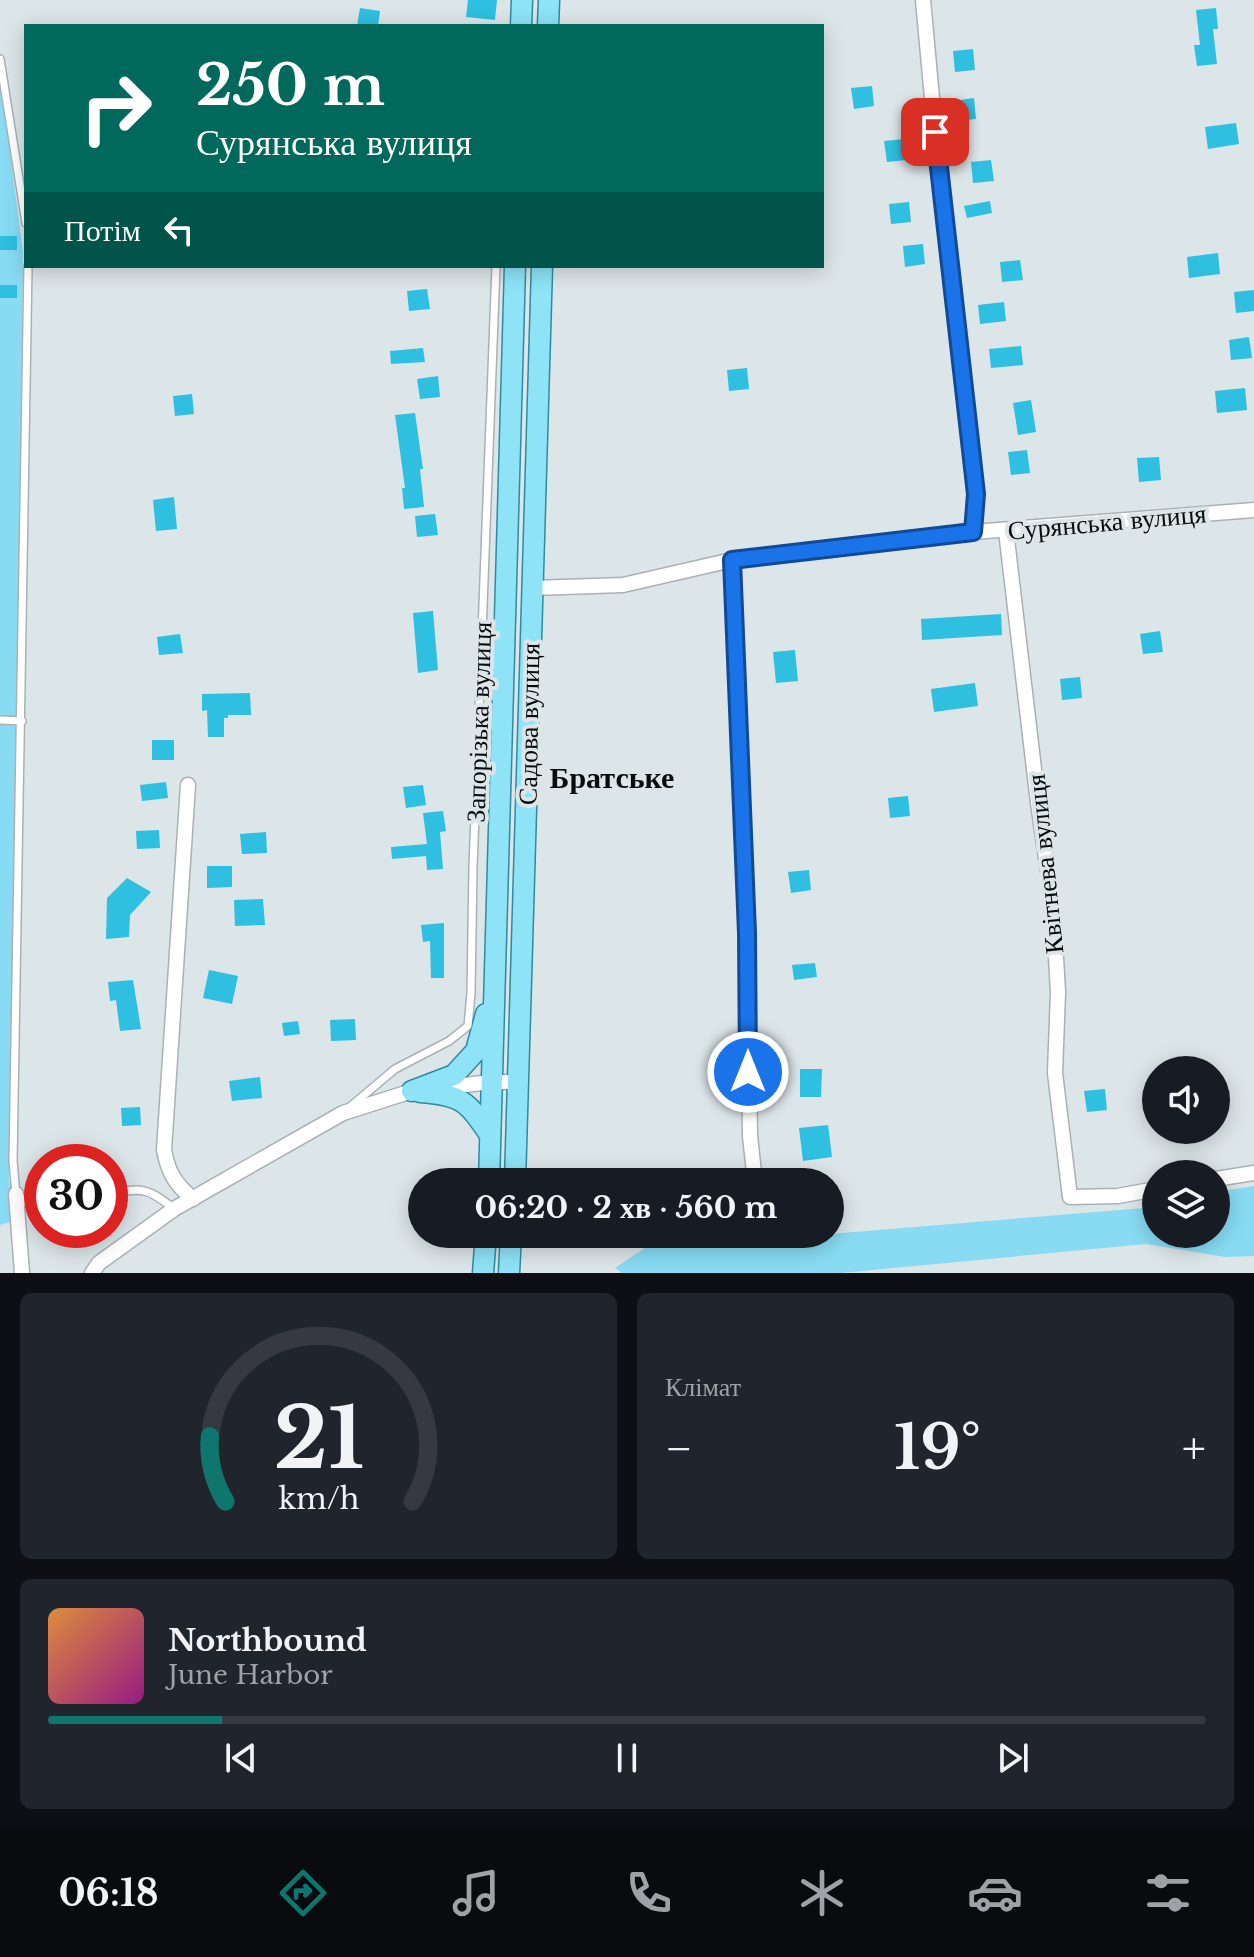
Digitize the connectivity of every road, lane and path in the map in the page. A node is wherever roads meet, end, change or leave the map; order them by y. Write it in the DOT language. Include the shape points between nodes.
graph roads {
  1 [pos="522,0"];
  2 [pos="549,0"];
  3 [pos="923,0"];
  4 [pos="521,24"];
  5 [pos="548,24"];
  6 [pos="0,59"];
  7 [pos="24,210"];
  8 [pos="28,268"];
  9 [pos="496,268"];
  10 [pos="515,268"];
  11 [pos="542,268"];
  12 [pos="1254,510"];
  13 [pos="1006,531"];
  14 [pos="973,532"];
  15 [pos="732,560"];
  16 [pos="533,588"];
  17 [pos="0,720"];
  18 [pos="22,721"];
  19 [pos="188,785"];
  20 [pos="494,990"];
  21 [pos="519,1082"];
  22 [pos="492,1087"];
  23 [pos="412,1091"];
  24 [pos="343,1113"];
  25 [pos="490,1135"];
  26 [pos="489,1168"];
  27 [pos="516,1168"];
  28 [pos="754,1168"];
  29 [pos="1254,1173"];
  30 [pos="1230,1177"];
  31 [pos="128,1191"];
  32 [pos="1142,1192"];
  33 [pos="16,1194"];
  34 [pos="193,1199"];
  35 [pos="24,1201"];
  36 [pos="174,1209"];
  37 [pos="485,1248"];
  38 [pos="510,1248"];
  39 [pos="22,1273"];
  40 [pos="92,1273"];
  41 [pos="483,1273"];
  42 [pos="509,1273"];
  1 -- 4 [label="main road"];
  2 -- 5 [label="main road"];
  3 -- 14 [label="street" via="976,494"];
  6 -- 7 [label="lane"];
  8 -- 18 [label="lane"];
  9 -- 24 [label="lane, Запорізька вулиця" via="468,1026 395,1069"];
  10 -- 20 [label="main road, Садова вулиця"];
  11 -- 16 [label="main road, Садова вулиця"];
  12 -- 13 [label="street, Сурянська вулиця"];
  13 -- 14 [label="street, Сурянська вулиця"];
  13 -- 32 [label="street, Квітнева вулиця" via="1053,906 1055,1073 1070,1197"];
  14 -- 15 [label="street, Сурянська вулиця"];
  15 -- 16 [label="street, Сурянська вулиця" via="623,585"];
  15 -- 28 [label="street"];
  16 -- 21 [label="main road, Садова вулиця"];
  17 -- 18 [label="lane"];
  18 -- 33 [label="lane"];
  19 -- 34 [label="street" via="164,1150 173,1178"];
  20 -- 22 [label="main road, Садова вулиця"];
  20 -- 23 [label="main road" via="476,1051 454,1075"];
  21 -- 22 [label="street"];
  21 -- 27 [label="main road, Садова вулиця"];
  22 -- 23 [label="street"];
  22 -- 25 [label="main road, Садова вулиця"];
  23 -- 24 [label="street"];
  23 -- 25 [label="main road" via="452,1094 472,1109"];
  24 -- 34 [label="street"];
  25 -- 26 [label="main road, Садова вулиця"];
  29 -- 30 [label="street"];
  31 -- 36 [label="lane" via="154,1193"];
  33 -- 35 [label="lane"];
  33 -- 39 [label="street"];
  34 -- 36 [label="street"];
  36 -- 40 [label="street"];
  37 -- 41 [label="main road"];
  38 -- 42 [label="main road"];
}
